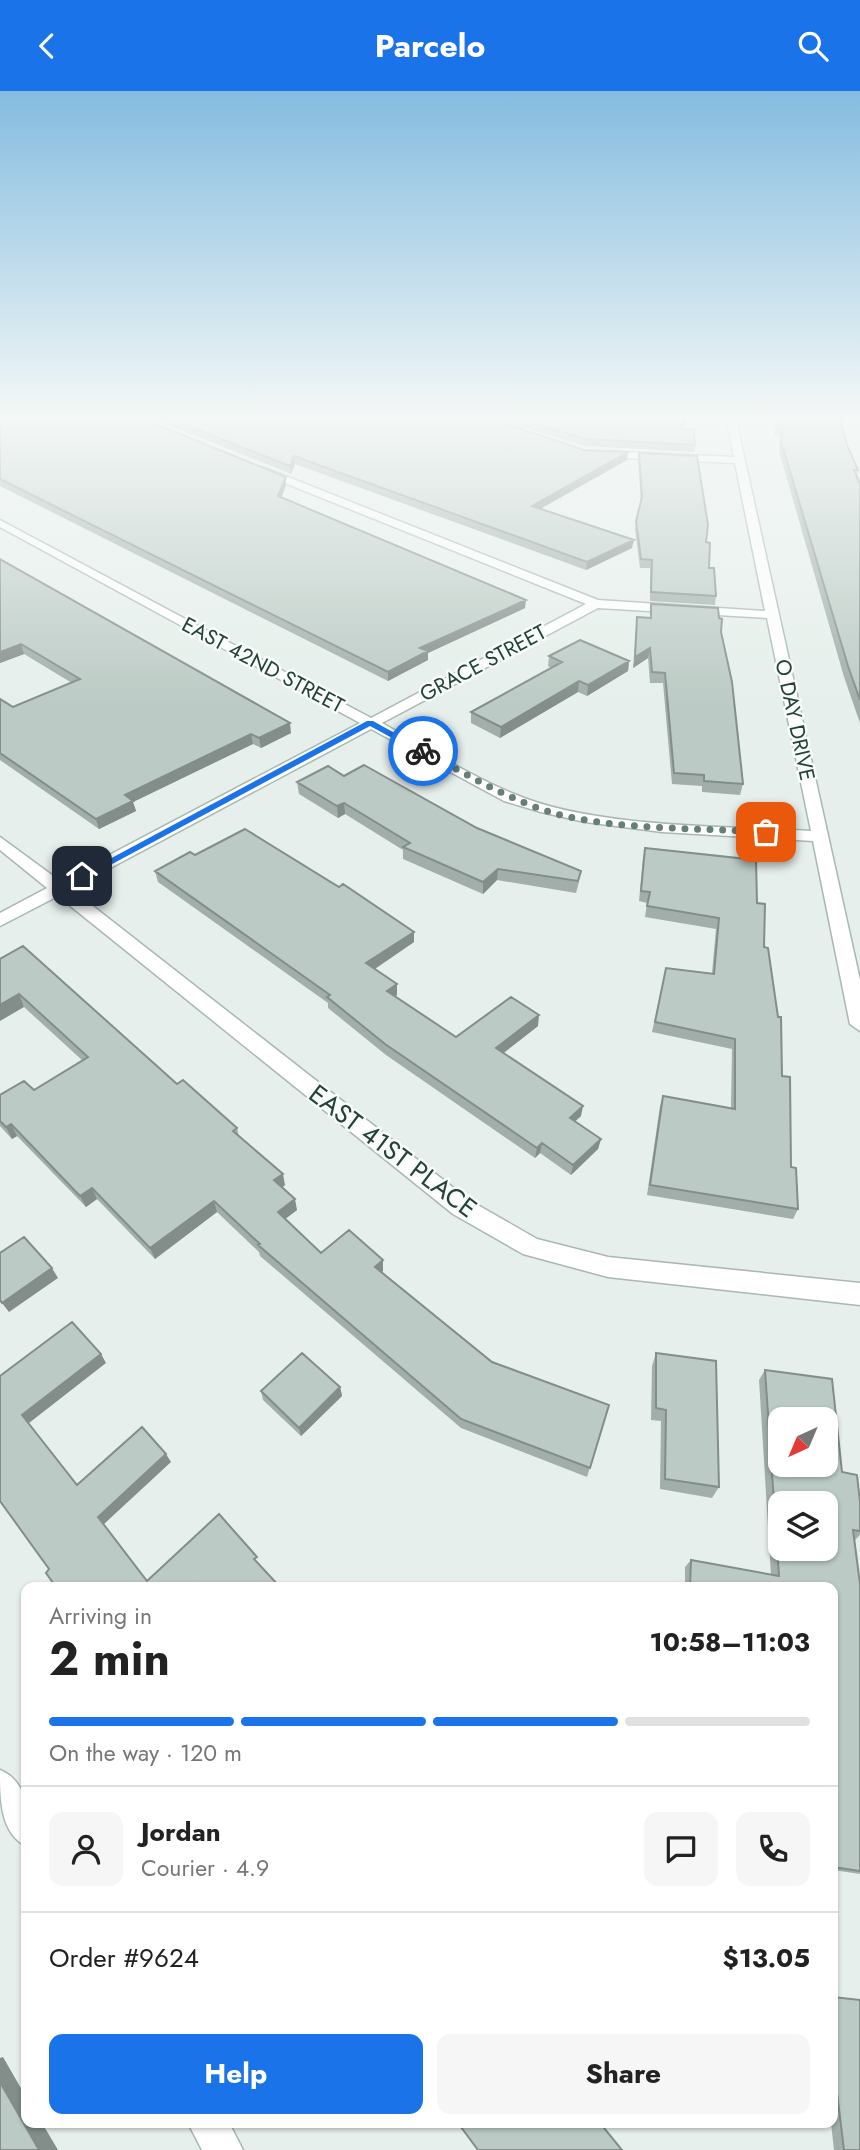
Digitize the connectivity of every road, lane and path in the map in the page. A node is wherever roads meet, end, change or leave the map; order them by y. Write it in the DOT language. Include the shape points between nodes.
graph roads {
  1 [pos="368,512"];
  2 [pos="750,512"];
  3 [pos="0,523"];
  4 [pos="596,604"];
  5 [pos="773,615"];
  6 [pos="370,723"];
  7 [pos="818,836"];
  8 [pos="0,842"];
  9 [pos="58,889"];
  10 [pos="0,920"];
  11 [pos="860,1024"];
  12 [pos="860,1294"];
  13 [pos="0,1786"];
  14 [pos="21,1821"];
  15 [pos="210,2128"];
  16 [pos="224,2150"];
  1 -- 4 [label="street"];
  2 -- 5 [label="street, O DAY DRIVE"];
  3 -- 6 [label="street, EAST 42ND STREET"];
  4 -- 5 [label="street"];
  4 -- 6 [label="street, GRACE STREET"];
  5 -- 7 [label="street, O DAY DRIVE"];
  6 -- 7 [label="street, EAST 42ND STREET" via="509,798 556,814 607,822"];
  6 -- 9 [label="street, GRACE STREET"];
  7 -- 11 [label="street, O DAY DRIVE"];
  8 -- 9 [label="street, EAST 41ST PLACE"];
  9 -- 10 [label="street, GRACE STREET"];
  9 -- 12 [label="street, EAST 41ST PLACE" via="461,1207 531,1247 608,1266"];
  13 -- 14 [label="street"];
  15 -- 16 [label="street"];
}
